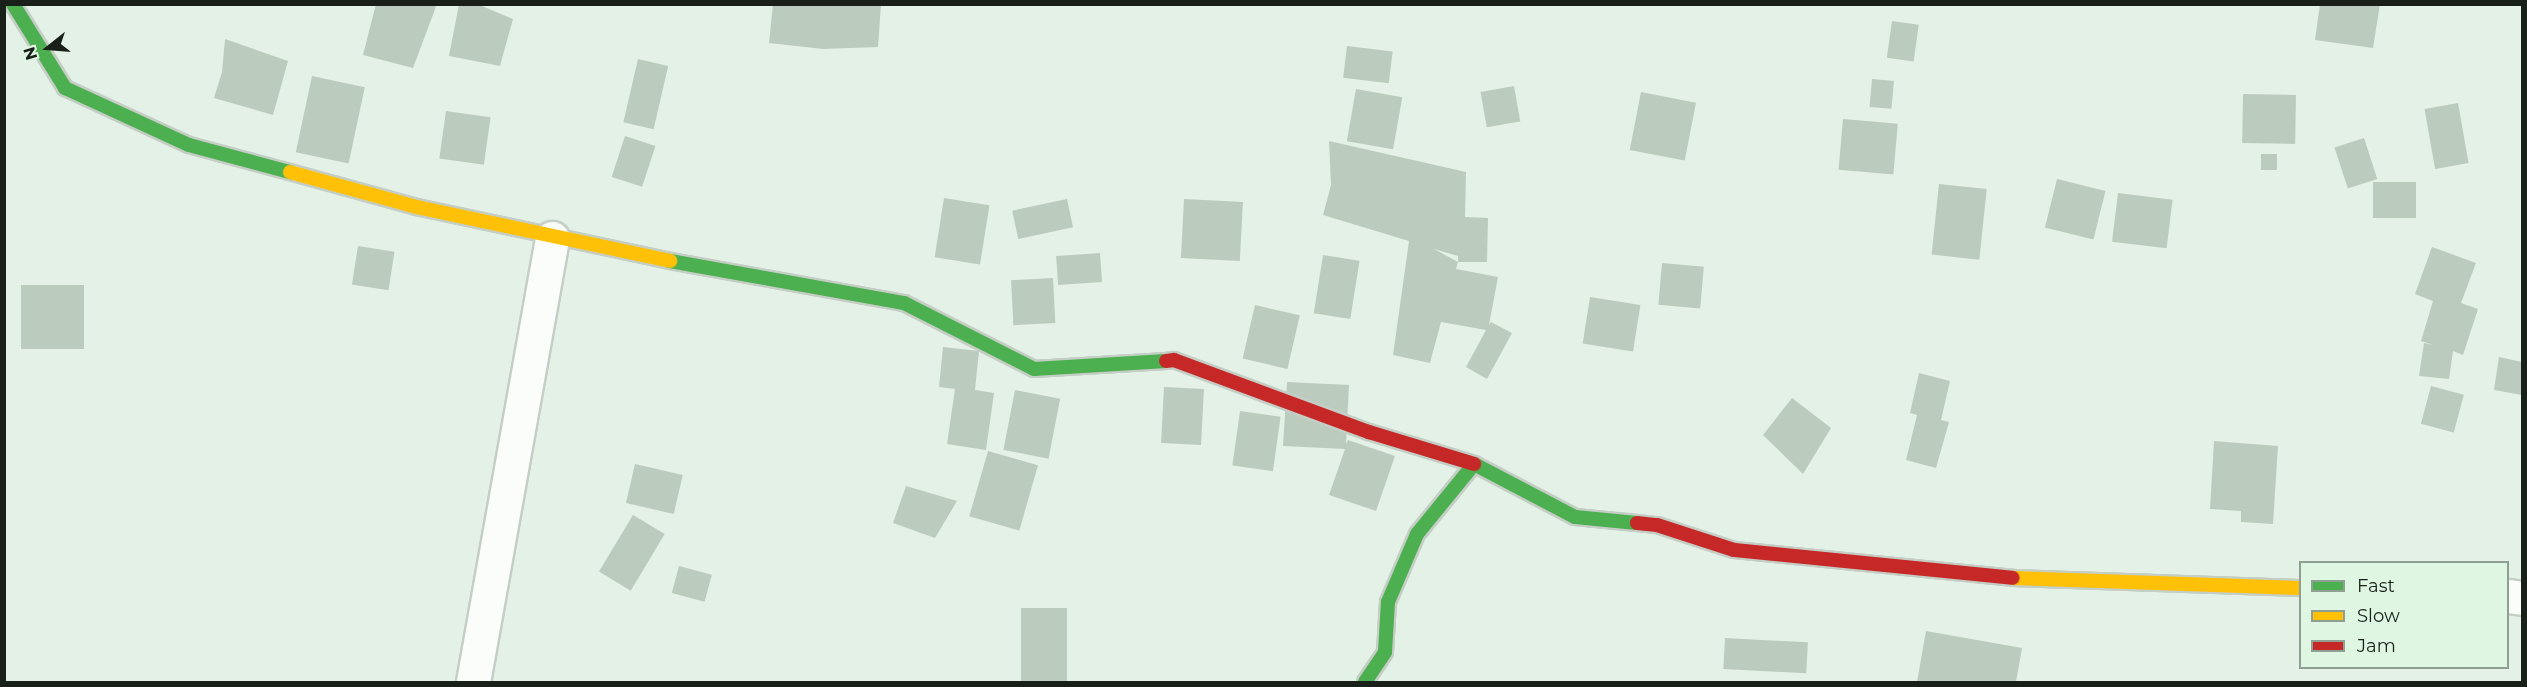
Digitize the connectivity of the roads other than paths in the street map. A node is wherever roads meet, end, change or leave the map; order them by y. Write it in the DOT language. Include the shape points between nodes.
graph roads {
  1 [pos="13,4"];
  2 [pos="552,238"];
  3 [pos="1474,464"];
  4 [pos="2299,588"];
  5 [pos="473,682"];
  6 [pos="1365,682"];
  1 -- 2 [label="street" via="65,88 189,145"];
  2 -- 3 [label="street" via="904,303 1034,369 1174,360 1369,432"];
  2 -- 5 [label="street"];
  3 -- 4 [label="street" via="1575,517 1657,525 1734,550 2038,581"];
  3 -- 6 [label="street" via="1417,534 1388,602 1385,652"];
}
